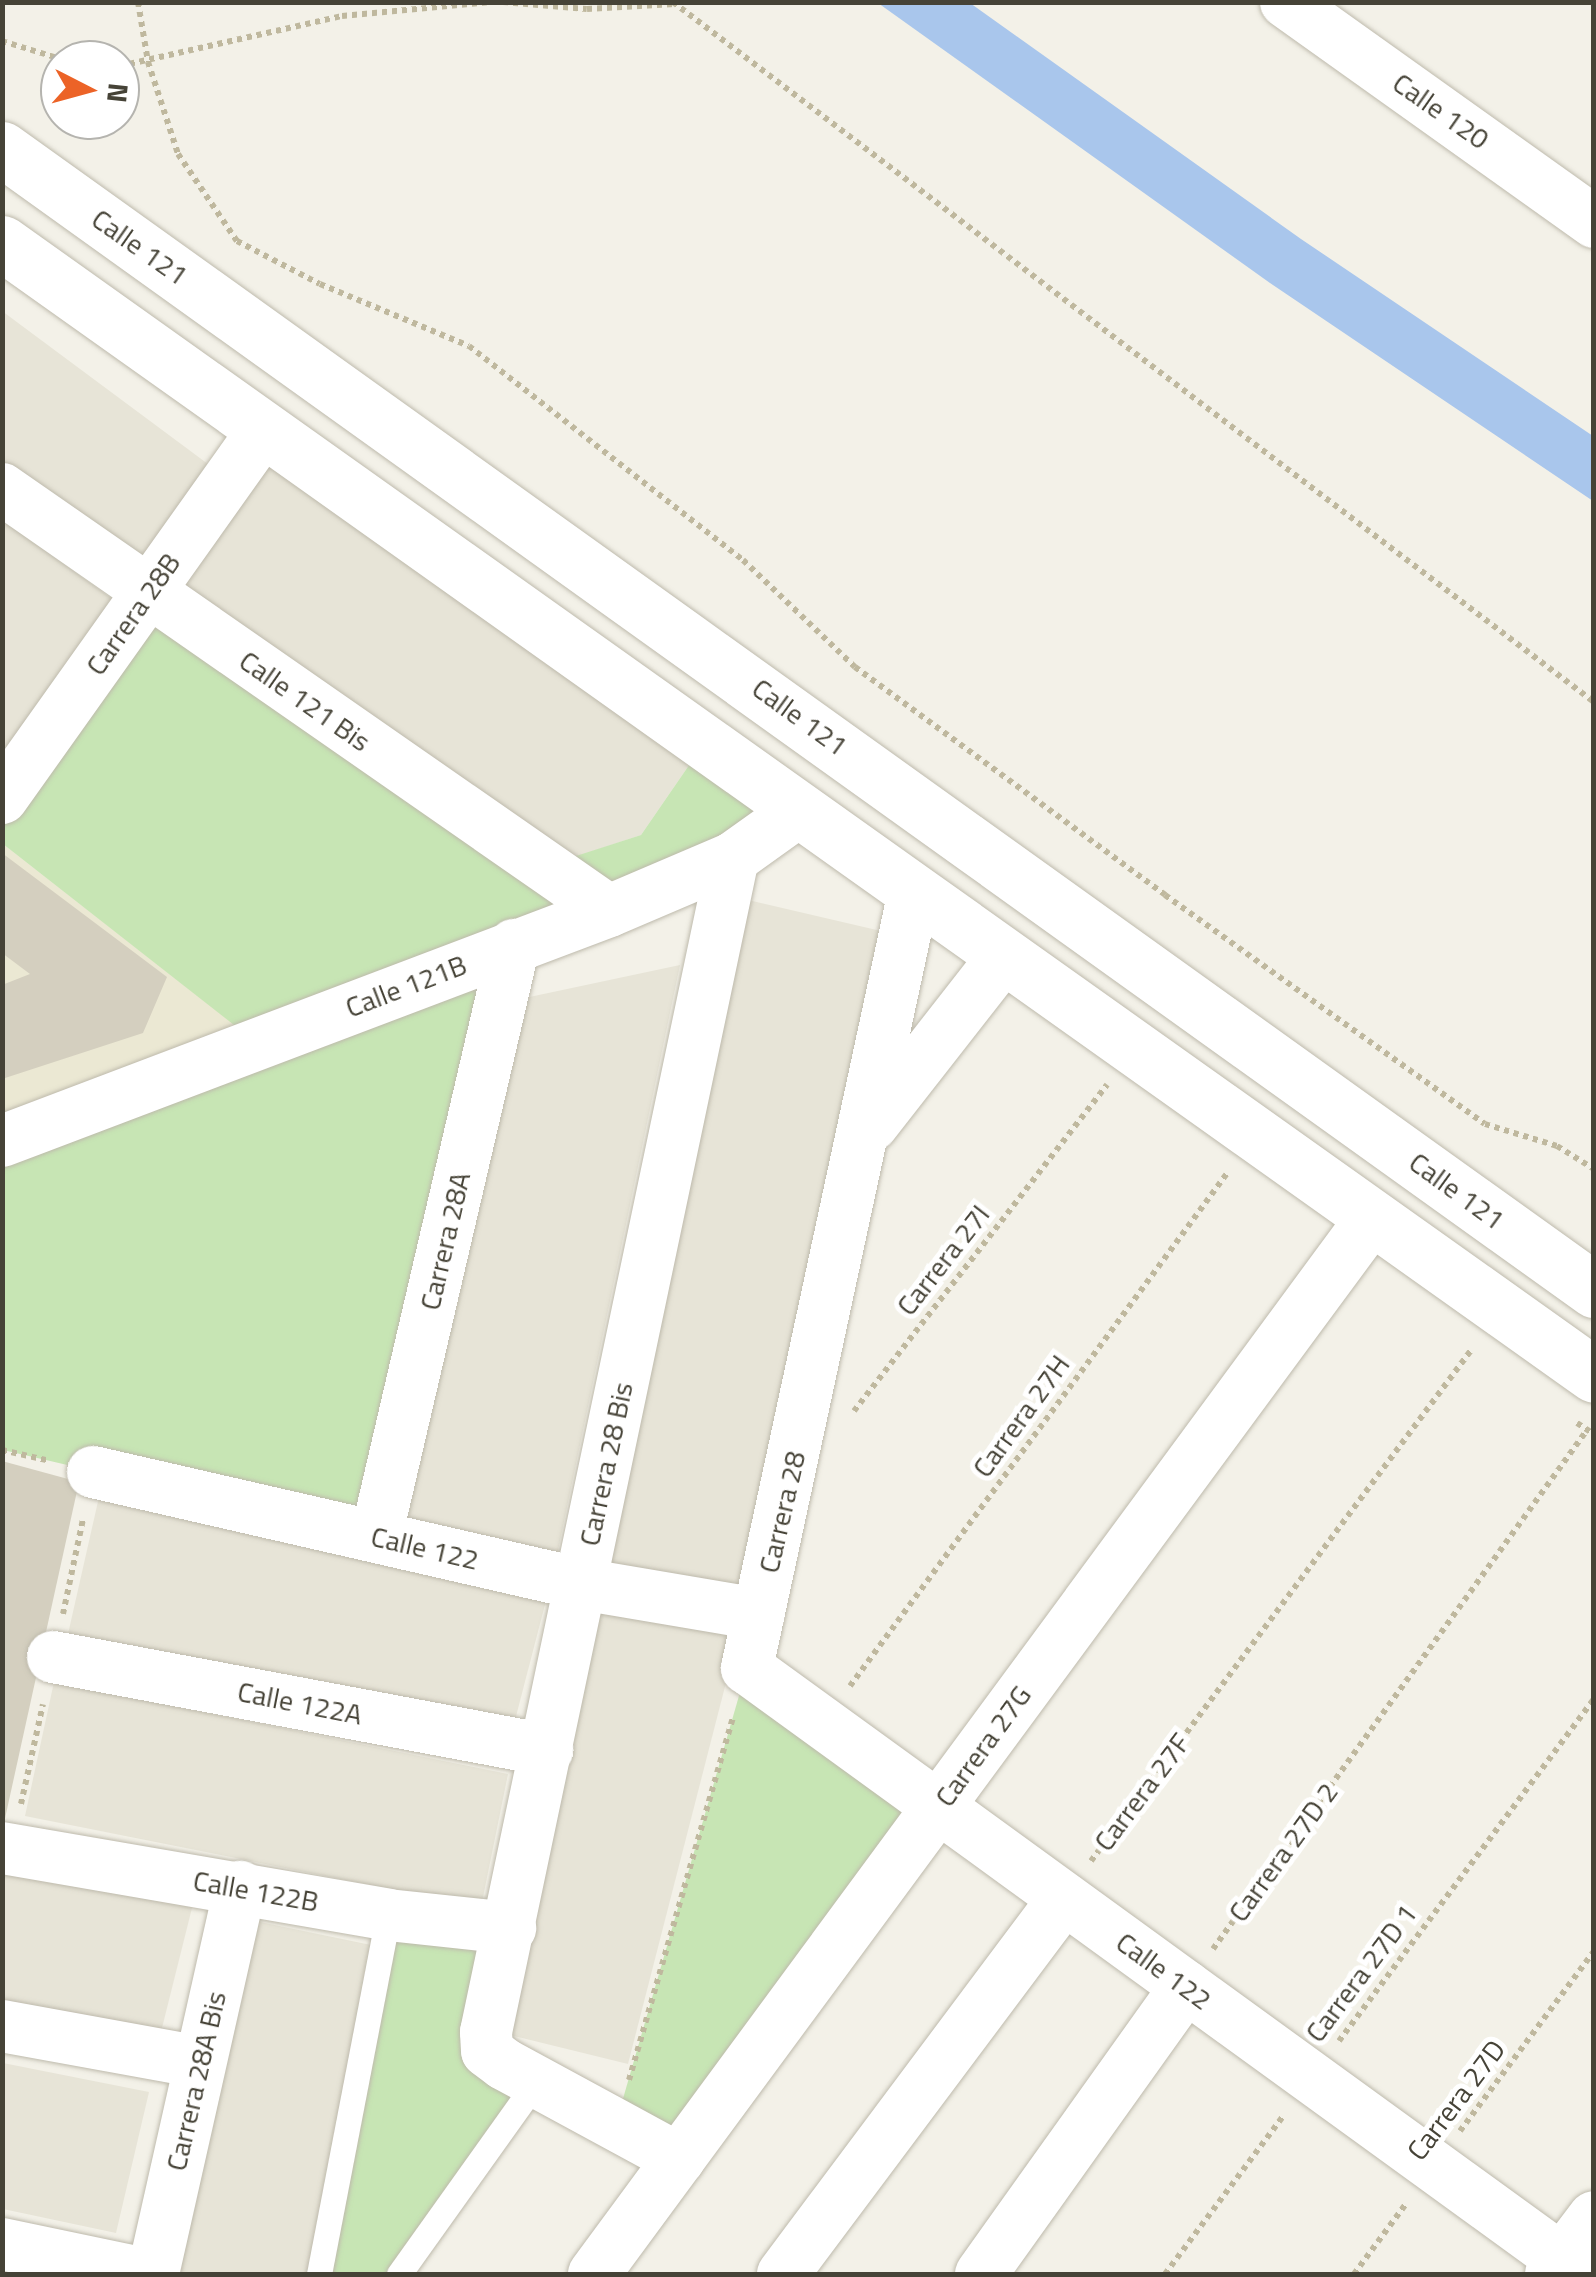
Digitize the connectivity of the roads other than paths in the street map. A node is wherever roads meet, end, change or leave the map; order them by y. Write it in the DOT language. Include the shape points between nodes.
graph roads {
  1 [pos="1286,2"];
  2 [pos="2,149"];
  3 [pos="1594,222"];
  4 [pos="2,243"];
  5 [pos="264,429"];
  6 [pos="2,489"];
  7 [pos="148,593"];
  8 [pos="2,798"];
  9 [pos="800,810"];
  10 [pos="732,858"];
  11 [pos="914,892"];
  12 [pos="610,911"];
  13 [pos="514,945"];
  14 [pos="1004,956"];
  15 [pos="865,1134"];
  16 [pos="2,1141"];
  17 [pos="1372,1218"];
  18 [pos="1594,1290"];
  19 [pos="1594,1375"];
  20 [pos="93,1472"];
  21 [pos="376,1537"];
  22 [pos="581,1584"];
  23 [pos="758,1614"];
  24 [pos="54,1656"];
  25 [pos="747,1668"];
  26 [pos="547,1750"];
  27 [pos="938,1807"];
  28 [pos="2,1848"];
  29 [pos="240,1887"];
  30 [pos="1064,1898"];
  31 [pos="388,1915"];
  32 [pos="510,1928"];
  33 [pos="1186,1987"];
  34 [pos="2,2026"];
  35 [pos="200,2062"];
  36 [pos="520,2073"];
  37 [pos="679,2159"];
  38 [pos="1594,2217"];
  39 [pos="2,2244"];
  40 [pos="1565,2270"];
  41 [pos="145,2274"];
  42 [pos="153,2274"];
  43 [pos="318,2274"];
  44 [pos="399,2274"];
  45 [pos="594,2274"];
  46 [pos="783,2274"];
  47 [pos="980,2274"];
  1 -- 3 [label="street, Calle 120"];
  2 -- 18 [label="street, Calle 121"];
  4 -- 5 [label="street"];
  5 -- 7 [label="street, Carrera 28B"];
  5 -- 9 [label="street"];
  6 -- 7 [label="street, Calle 121 Bis"];
  7 -- 8 [label="street, Carrera 28B"];
  7 -- 12 [label="street, Calle 121 Bis"];
  9 -- 10 [label="street, Calle 121B"];
  9 -- 11 [label="street"];
  10 -- 12 [label="street, Calle 121B"];
  10 -- 22 [label="street, Carrera 28 Bis"];
  11 -- 14 [label="street"];
  11 -- 15 [label="street, Carrera 28"];
  12 -- 13 [label="street, Calle 121B"];
  13 -- 16 [label="street, Calle 121B"];
  13 -- 21 [label="street, Carrera 28A"];
  14 -- 15 [label="street"];
  14 -- 17 [label="street"];
  15 -- 23 [label="street, Carrera 28"];
  17 -- 19 [label="street"];
  17 -- 27 [label="street, Carrera 27G"];
  20 -- 21 [label="street, Calle 122"];
  21 -- 22 [label="street, Calle 122"];
  22 -- 23 [label="street, Calle 122"];
  22 -- 26 [label="street, Carrera 28 Bis"];
  23 -- 25 [label="street, Carrera 28"];
  24 -- 26 [label="street, Calle 122A"];
  25 -- 27 [label="street, Calle 122"];
  26 -- 32 [label="street, Carrera 28 Bis"];
  27 -- 30 [label="street, Calle 122"];
  27 -- 37 [label="street, Carrera 27G"];
  28 -- 29 [label="street, Calle 122B"];
  29 -- 31 [label="street, Calle 122B"];
  29 -- 35 [label="street, Carrera 28A Bis"];
  30 -- 33 [label="street, Calle 122"];
  30 -- 46 [label="street"];
  31 -- 32 [label="street, Calle 122B"];
  31 -- 43 [label="lane"];
  32 -- 36 [label="street, Carrera 28 Bis" via="486,2032 488,2051"];
  33 -- 40 [label="street, Calle 122"];
  33 -- 47 [label="street"];
  34 -- 35 [label="street"];
  35 -- 42 [label="street, Carrera 28A Bis"];
  36 -- 37 [label="street"];
  36 -- 44 [label="lane"];
  37 -- 45 [label="street, Carrera 27G"];
  38 -- 40 [label="street"];
  39 -- 41 [label="street"];
}
